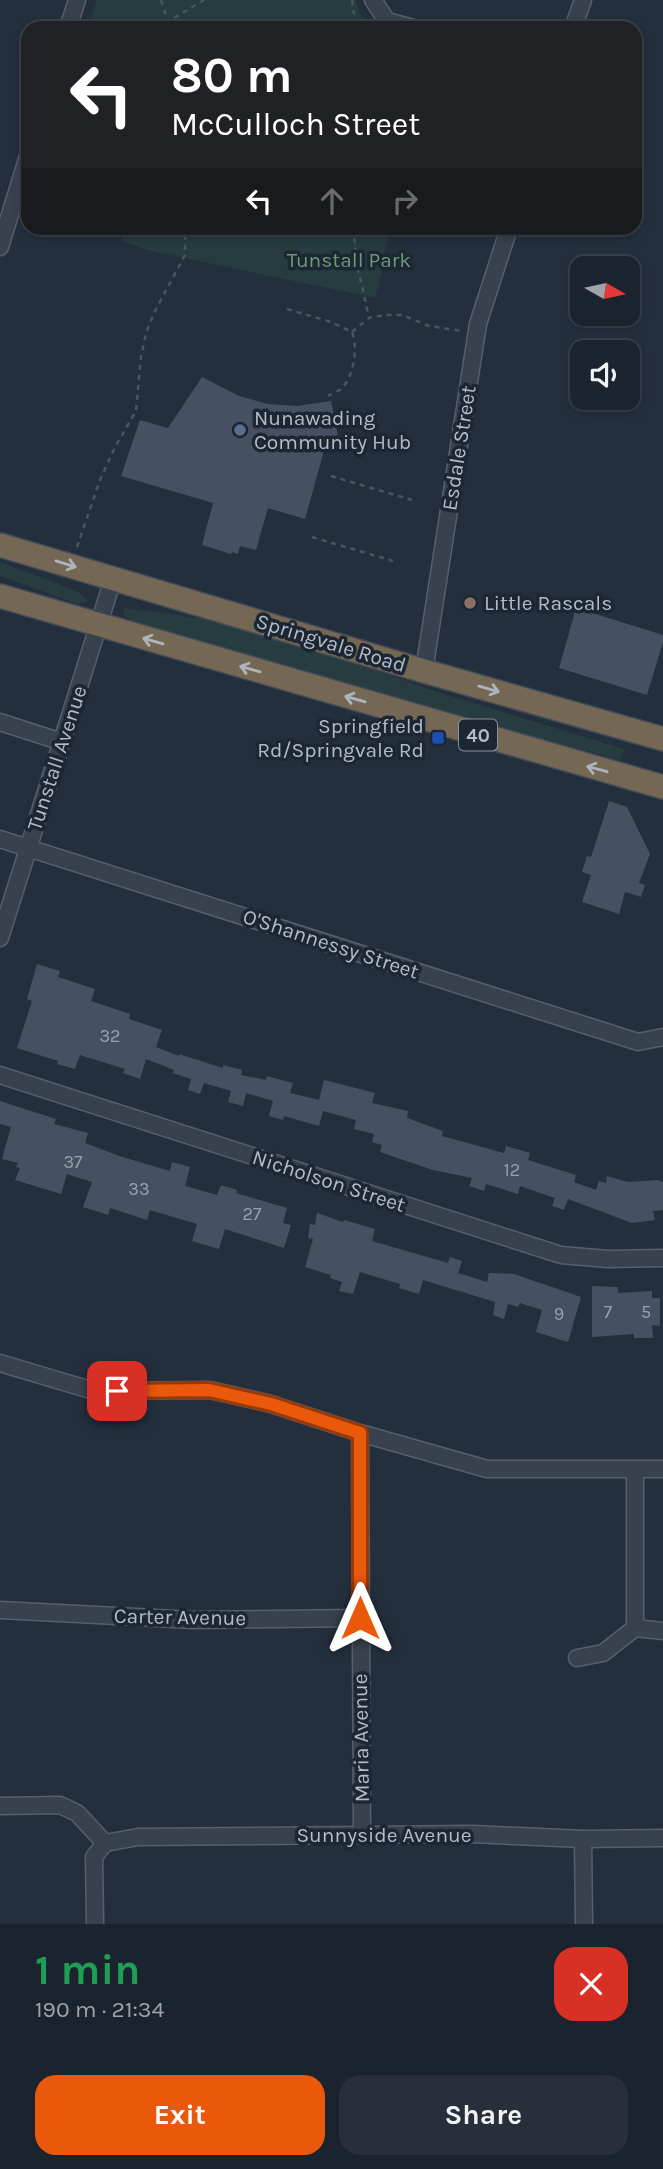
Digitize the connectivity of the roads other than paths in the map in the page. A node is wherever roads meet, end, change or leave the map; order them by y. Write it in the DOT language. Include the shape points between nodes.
graph roads {
  1 [pos="77,0"];
  2 [pos="373,0"];
  3 [pos="583,0"];
  4 [pos="70,21"];
  5 [pos="390,21"];
  6 [pos="576,21"];
  7 [pos="21,179"];
  8 [pos="507,235"];
  9 [pos="0,247"];
  10 [pos="0,545"];
  11 [pos="113,579"];
  12 [pos="0,596"];
  13 [pos="99,625"];
  14 [pos="424,671"];
  15 [pos="0,722"];
  16 [pos="663,739"];
  17 [pos="62,742"];
  18 [pos="663,787"];
  19 [pos="0,839"];
  20 [pos="28,848"];
  21 [pos="0,938"];
  22 [pos="663,1037"];
  23 [pos="0,1075"];
  24 [pos="663,1258"];
  25 [pos="0,1363"];
  26 [pos="360,1433"];
  27 [pos="663,1469"];
  28 [pos="635,1470"];
  29 [pos="0,1610"];
  30 [pos="360,1618"];
  31 [pos="635,1628"];
  32 [pos="663,1631"];
  33 [pos="577,1658"];
  34 [pos="0,1806"];
  35 [pos="362,1834"];
  36 [pos="663,1838"];
  37 [pos="583,1839"];
  38 [pos="105,1843"];
  39 [pos="95,1924"];
  40 [pos="584,1924"];
  1 -- 4 [label="street"];
  2 -- 5 [label="street"];
  3 -- 6 [label="street"];
  7 -- 9 [label="street"];
  8 -- 14 [label="street, Esdale Street" via="478,324"];
  10 -- 11 [label="highway, Springvale Road / 40, one-way"];
  11 -- 13 [label="street, Tunstall Avenue"];
  11 -- 14 [label="highway, Springvale Road / 40"];
  12 -- 13 [label="highway, 40"];
  13 -- 17 [label="street, Tunstall Avenue"];
  18 -- 13 [label="highway, 40, one-way"];
  14 -- 16 [label="highway, Springvale Road / 40, one-way"];
  15 -- 17 [label="street"];
  17 -- 20 [label="street, Tunstall Avenue"];
  19 -- 20 [label="street, O'Shannessy Street"];
  20 -- 21 [label="street, Tunstall Avenue"];
  20 -- 22 [label="street, O'Shannessy Street" via="638,1042"];
  23 -- 24 [label="street, Nicholson Street" via="561,1255"];
  25 -- 26 [label="street" via="94,1391 209,1390 271,1404"];
  26 -- 28 [label="street" via="487,1469"];
  26 -- 30 [label="street, Maria Avenue"];
  27 -- 28 [label="street"];
  28 -- 31 [label="street"];
  29 -- 30 [label="street, Carter Avenue" via="194,1620"];
  30 -- 35 [label="street, Maria Avenue"];
  31 -- 32 [label="street"];
  31 -- 33 [label="street" via="603,1653"];
  34 -- 38 [label="street" via="60,1805 77,1813"];
  35 -- 37 [label="street, Sunnyside Avenue"];
  35 -- 38 [label="street, Sunnyside Avenue" via="138,1837"];
  36 -- 37 [label="street, Sunnyside Avenue"];
  37 -- 40 [label="street"];
  38 -- 39 [label="street" via="94,1857"];
}
